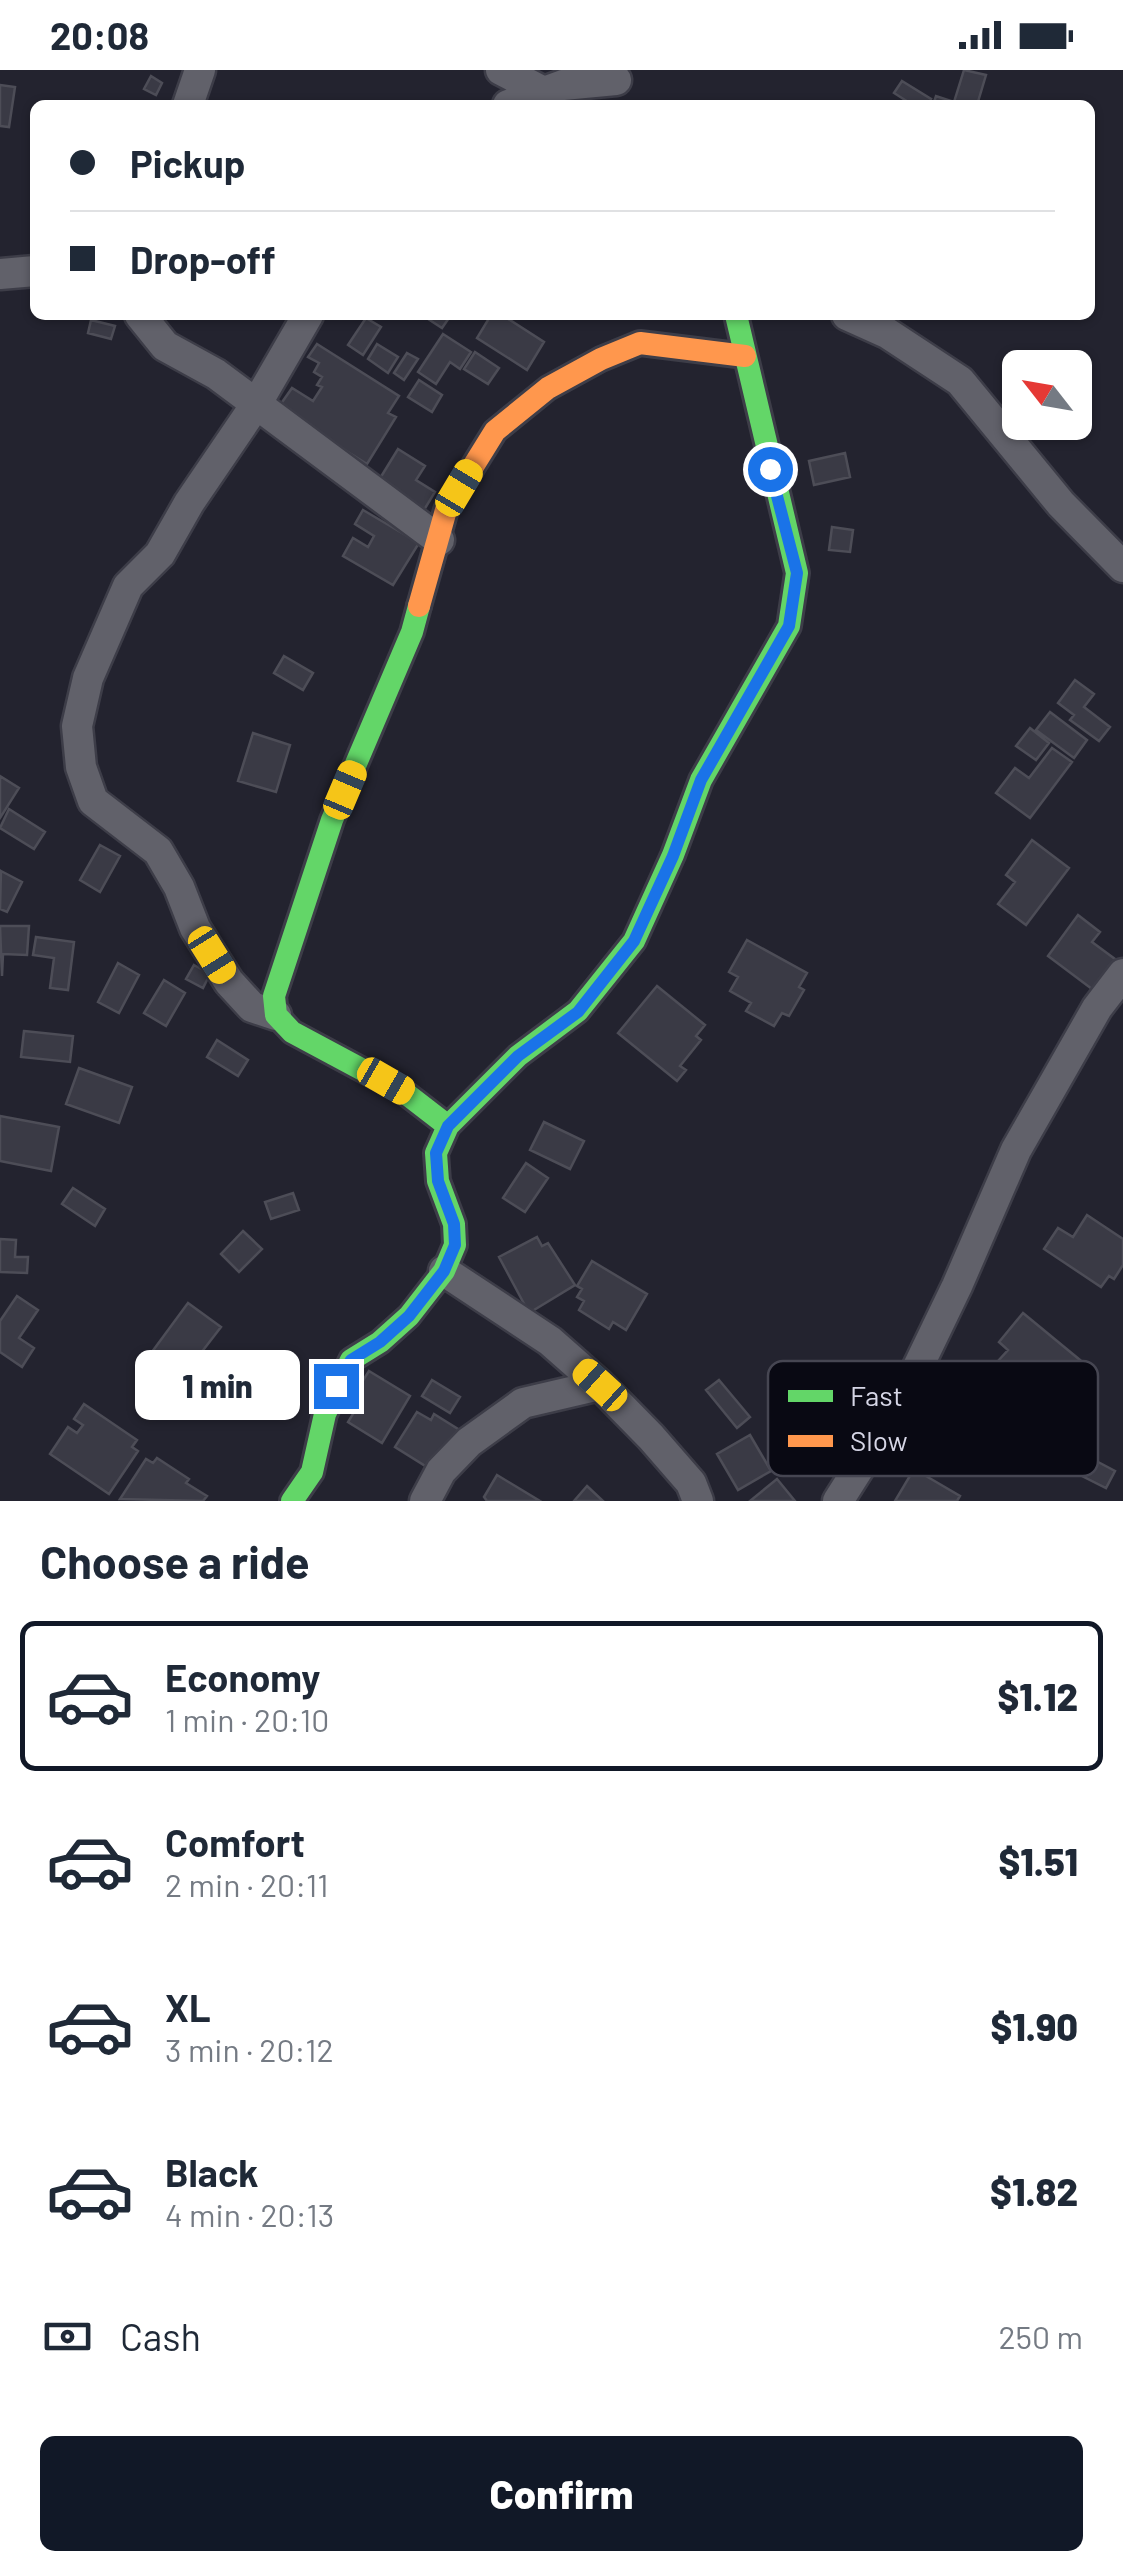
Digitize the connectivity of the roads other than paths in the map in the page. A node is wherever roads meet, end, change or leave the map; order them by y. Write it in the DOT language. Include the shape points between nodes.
graph roads {
  1 [pos="200,70"];
  2 [pos="501,70"];
  3 [pos="616,75"];
  4 [pos="544,92"];
  5 [pos="190,100"];
  6 [pos="522,100"];
  7 [pos="632,100"];
  8 [pos="30,271"];
  9 [pos="0,274"];
  10 [pos="144,320"];
  11 [pos="305,320"];
  12 [pos="737,320"];
  13 [pos="858,320"];
  14 [pos="745,356"];
  15 [pos="257,403"];
  16 [pos="439,540"];
  17 [pos="1123,567"];
  18 [pos="1123,974"];
  19 [pos="276,1015"];
  20 [pos="448,1126"];
  21 [pos="444,1271"];
  22 [pos="921,1361"];
  23 [pos="600,1385"];
  24 [pos="854,1476"];
  25 [pos="292,1501"];
  26 [pos="425,1501"];
  27 [pos="698,1501"];
  28 [pos="838,1501"];
  1 -- 5 [label="street"];
  2 -- 4 [label="street"];
  3 -- 4 [label="street"];
  3 -- 7 [label="street"];
  4 -- 6 [label="street"];
  8 -- 9 [label="street"];
  10 -- 15 [label="street" via="165,346"];
  11 -- 15 [label="street"];
  12 -- 14 [label="street"];
  13 -- 17 [label="street" via="960,380 1061,504"];
  14 -- 16 [label="street" via="640,343 548,388 495,431 446,510"];
  14 -- 20 [label="street" via="797,573 789,626 701,780 634,941 578,1012 518,1056"];
  15 -- 16 [label="street"];
  15 -- 19 [label="street" via="160,554 128,586 88,678 77,726 80,767 93,801 158,852 229,982 252,1007"];
  16 -- 19 [label="street" via="393,684 332,820 274,996"];
  18 -- 22 [label="street" via="1069,1053 1016,1150"];
  19 -- 20 [label="street" via="292,1032 404,1092"];
  20 -- 21 [label="street" via="436,1153 454,1224 455,1245"];
  21 -- 23 [label="street" via="550,1341"];
  21 -- 25 [label="street" via="409,1316 351,1360 324,1414 312,1472"];
  23 -- 26 [label="street" via="523,1403 469,1442 441,1471"];
  23 -- 27 [label="street" via="691,1483"];
  24 -- 28 [label="street"];
}
